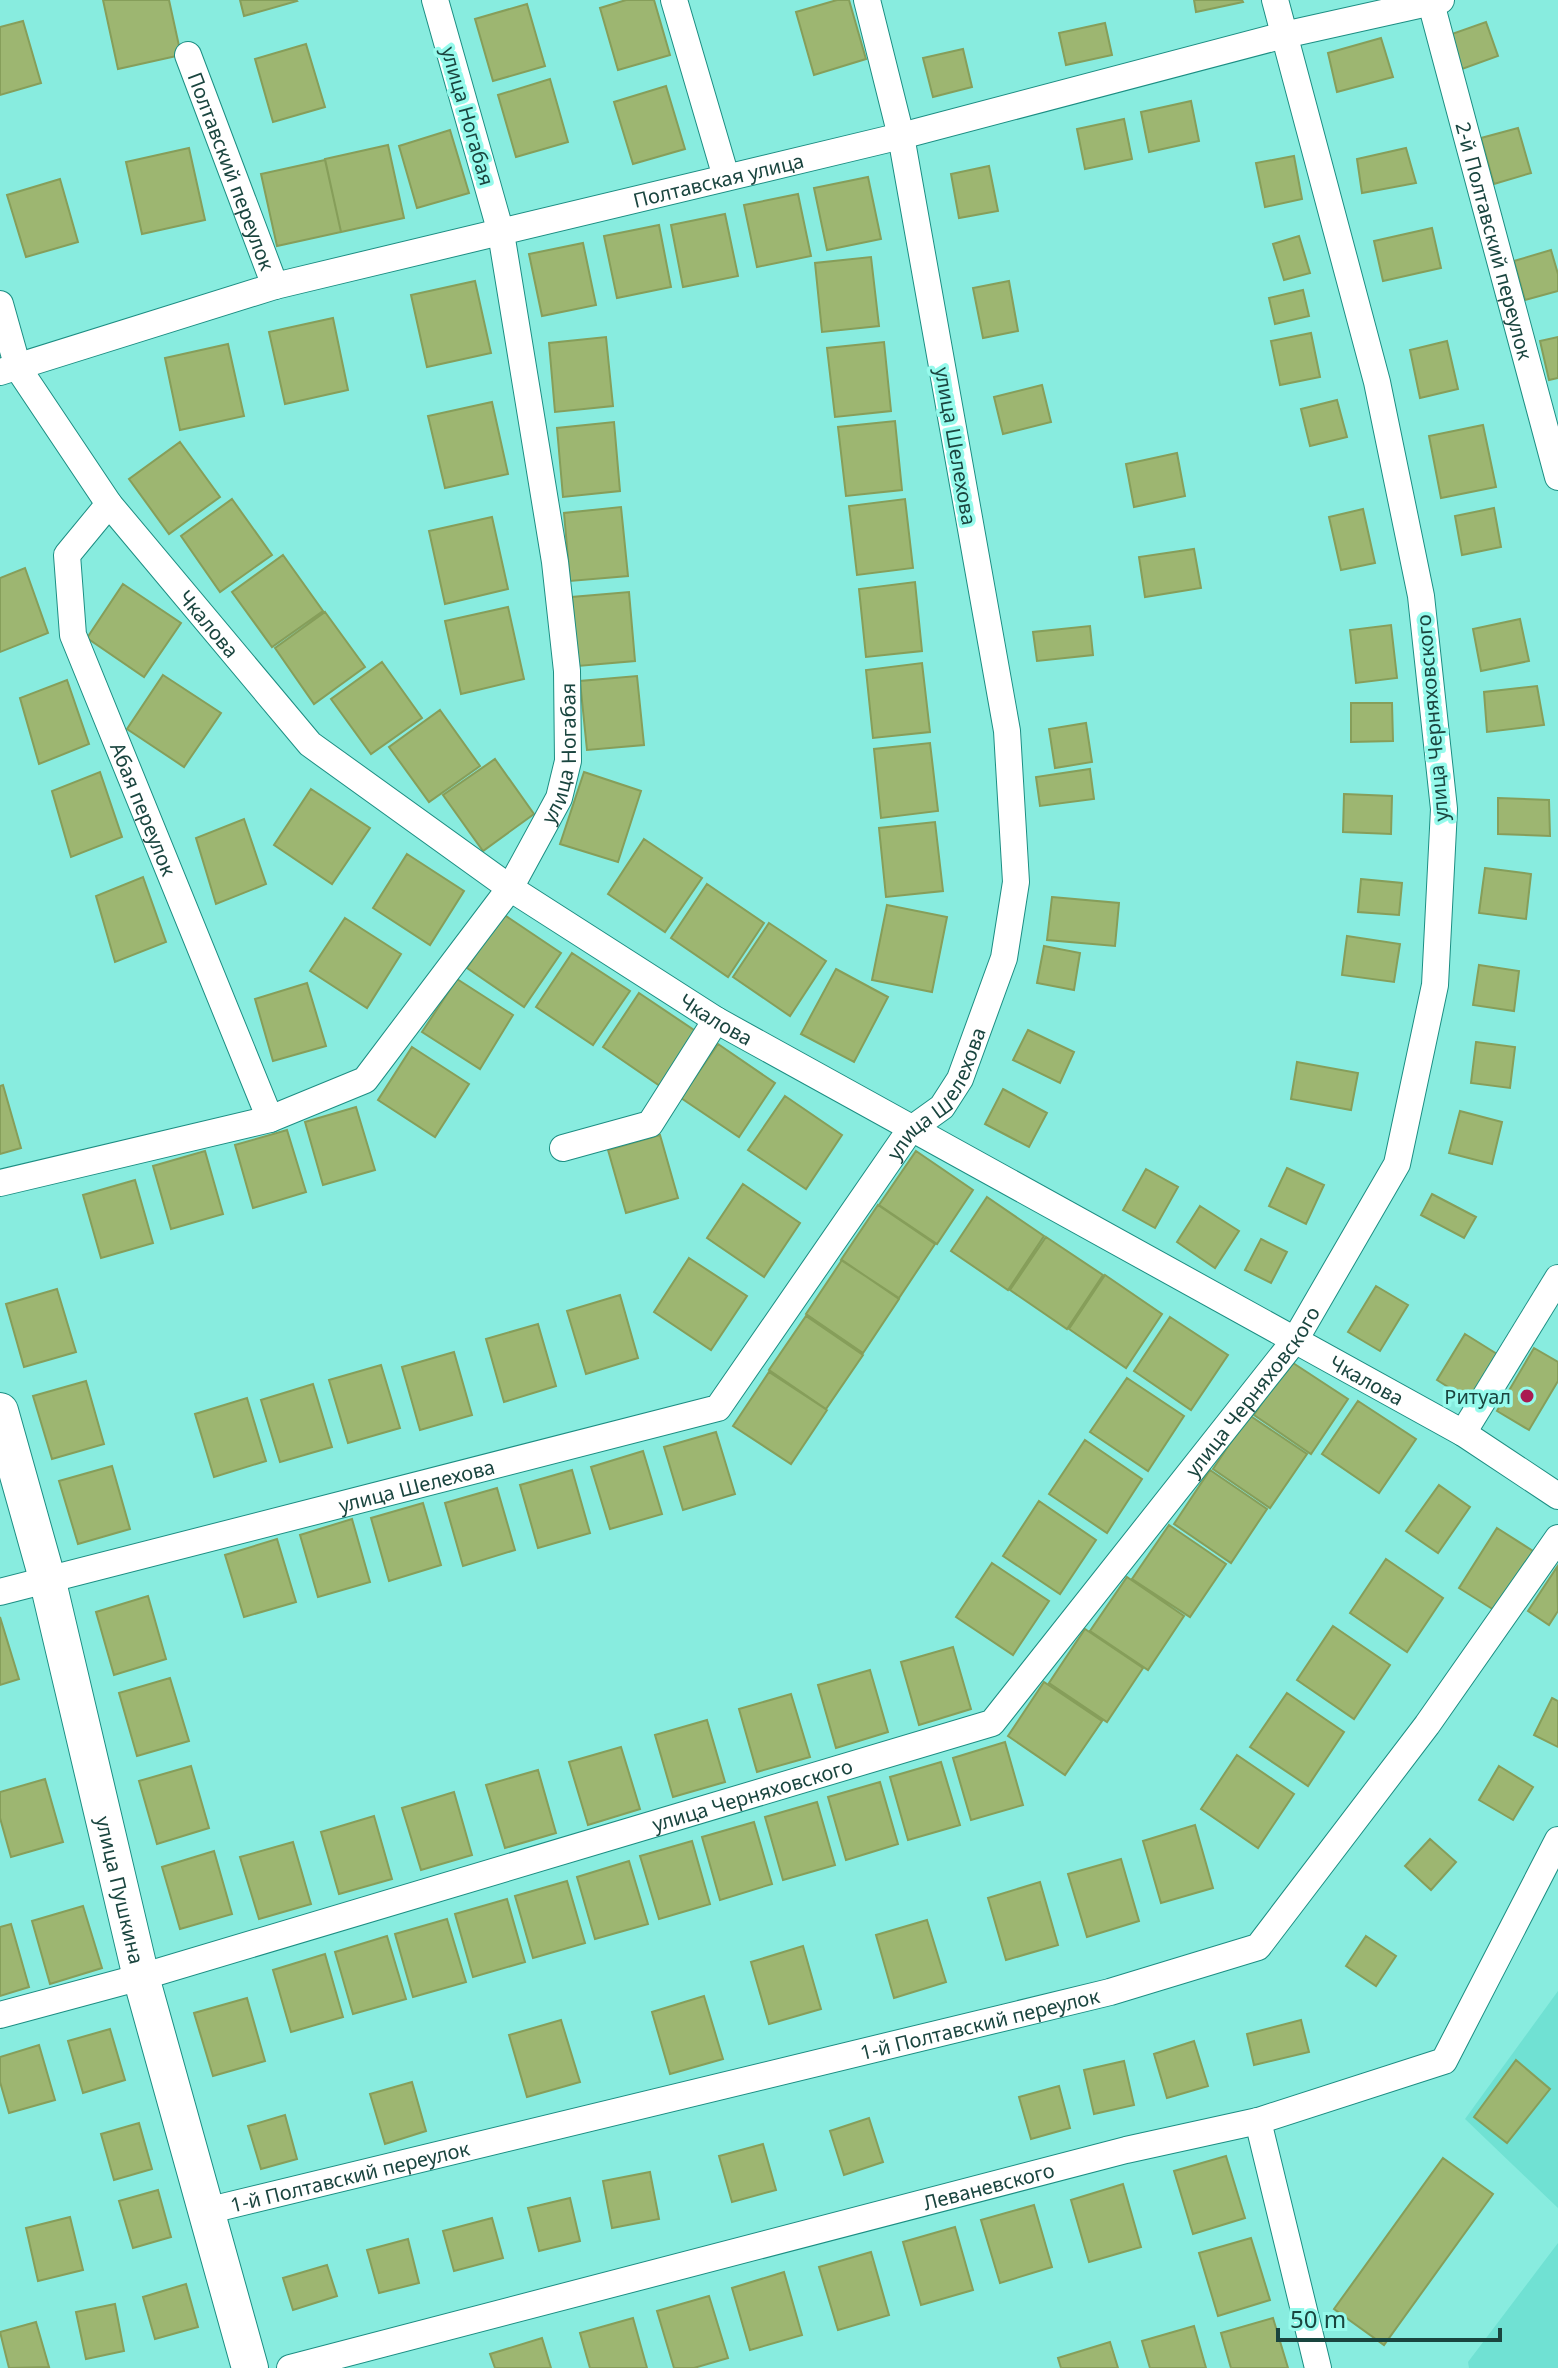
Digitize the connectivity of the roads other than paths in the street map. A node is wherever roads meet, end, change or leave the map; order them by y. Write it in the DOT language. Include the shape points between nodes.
graph roads {
  1 [pos="435,0"];
  2 [pos="674,0"];
  3 [pos="867,0"];
  4 [pos="1275,0"];
  5 [pos="1436,1"];
  6 [pos="1284,35"];
  7 [pos="188,55"];
  8 [pos="901,136"];
  9 [pos="726,177"];
  10 [pos="501,233"];
  11 [pos="275,286"];
  12 [pos="0,304"];
  13 [pos="9,370"];
  14 [pos="1558,477"];
  15 [pos="109,504"];
  16 [pos="510,888"];
  17 [pos="716,1020"];
  18 [pos="270,1119"];
  19 [pos="910,1130"];
  20 [pos="563,1148"];
  21 [pos="0,1183"];
  22 [pos="1558,1278"];
  23 [pos="1295,1340"];
  24 [pos="0,1411"];
  25 [pos="1463,1433"];
  26 [pos="1558,1496"];
  27 [pos="1558,1538"];
  28 [pos="47,1578"];
  29 [pos="0,1592"];
  30 [pos="1558,1840"];
  31 [pos="141,1977"];
  32 [pos="0,2015"];
  33 [pos="1258,2121"];
  34 [pos="206,2211"];
  35 [pos="250,2368"];
  36 [pos="290,2368"];
  37 [pos="1318,2368"];
  1 -- 10 [label="street, улица Ногабая"];
  2 -- 9 [label="street"];
  3 -- 8 [label="street, улица Шелехова"];
  4 -- 6 [label="street, улица Черняховского"];
  5 -- 6 [label="street, Полтавская улица"];
  5 -- 14 [label="street, 2-й Полтавский переулок"];
  6 -- 8 [label="street, Полтавская улица"];
  6 -- 23 [label="street, улица Черняховского" via="1380,397 1421,596 1444,809 1435,985 1397,1164"];
  7 -- 11 [label="street, Полтавский переулок"];
  8 -- 9 [label="street, Полтавская улица"];
  8 -- 19 [label="street, улица Шелехова" via="1007,731 1016,882 1004,958 960,1079 942,1107"];
  9 -- 10 [label="street, Полтавская улица"];
  10 -- 11 [label="street, Полтавская улица"];
  10 -- 16 [label="street, улица Ногабая" via="555,562 567,671 568,761 559,798"];
  11 -- 13 [label="street, Полтавская улица"];
  12 -- 13 [label="street, Чкалова"];
  13 -- 15 [label="street, Чкалова"];
  15 -- 16 [label="street, Чкалова" via="310,744"];
  15 -- 18 [label="street, Абая переулок" via="67,555 73,635"];
  16 -- 17 [label="street, Чкалова"];
  16 -- 18 [label="street, улица Ногабая" via="365,1080"];
  17 -- 19 [label="street, Чкалова"];
  17 -- 20 [label="street" via="650,1124"];
  18 -- 21 [label="street, улица Ногабая"];
  19 -- 23 [label="street, Чкалова"];
  19 -- 28 [label="street, улица Шелехова" via="718,1408"];
  22 -- 25 [label="street"];
  23 -- 25 [label="street, Чкалова"];
  23 -- 31 [label="street, улица Черняховского" via="992,1723"];
  24 -- 28 [label="street, улица Пушкина"];
  25 -- 26 [label="street, Чкалова"];
  27 -- 34 [label="street, 1-й Полтавский переулок" via="1427,1725 1258,1947 1110,1992"];
  28 -- 29 [label="street, улица Шелехова"];
  28 -- 31 [label="street, улица Пушкина"];
  30 -- 33 [label="street, Леваневского" via="1444,2061"];
  31 -- 32 [label="street, улица Черняховского"];
  31 -- 34 [label="street, улица Пушкина"];
  33 -- 36 [label="street, Леваневского" via="1126,2150"];
  33 -- 37 [label="street"];
  34 -- 35 [label="street, улица Пушкина"];
}
